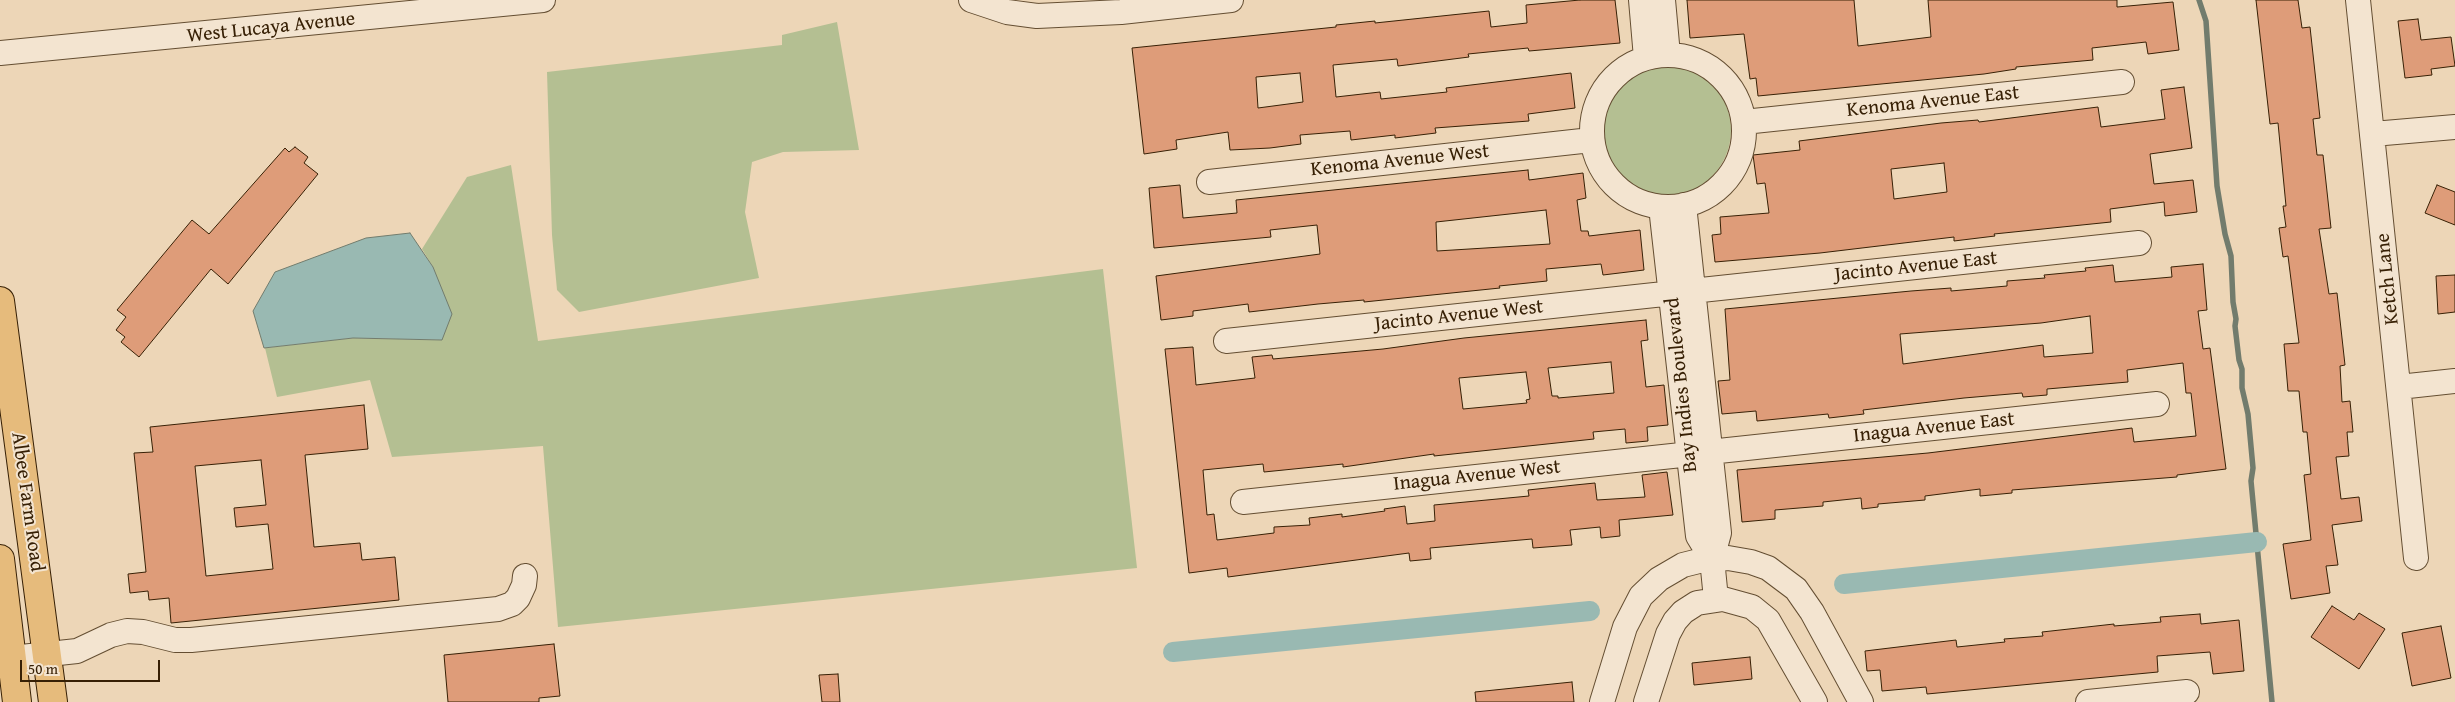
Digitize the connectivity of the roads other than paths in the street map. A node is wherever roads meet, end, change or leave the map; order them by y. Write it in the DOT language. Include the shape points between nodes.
graph roads {
  1 [pos="542,0"];
  2 [pos="971,0"];
  3 [pos="1231,0"];
  4 [pos="1641,0"];
  5 [pos="1663,0"];
  6 [pos="2358,0"];
  7 [pos="1097,7"];
  8 [pos="0,53"];
  9 [pos="1657,56"];
  10 [pos="2122,82"];
  11 [pos="1744,122"];
  12 [pos="2455,127"];
  13 [pos="2373,134"];
  14 [pos="1591,140"];
  15 [pos="1209,182"];
  16 [pos="1673,206"];
  17 [pos="2139,243"];
  18 [pos="1682,293"];
  19 [pos="0,302"];
  20 [pos="1226,341"];
  21 [pos="5,373"];
  22 [pos="2455,381"];
  23 [pos="2399,387"];
  24 [pos="2157,404"];
  25 [pos="1700,452"];
  26 [pos="1243,502"];
  27 [pos="2416,558"];
  28 [pos="0,559"];
  29 [pos="1712,559"];
  30 [pos="524,576"];
  31 [pos="1716,599"];
  32 [pos="48,654"];
  33 [pos="12,658"];
  34 [pos="2188,692"];
  35 [pos="17,702"];
  36 [pos="53,702"];
  37 [pos="1602,702"];
  38 [pos="1646,702"];
  39 [pos="1815,702"];
  40 [pos="1861,702"];
  41 [pos="2088,702"];
  1 -- 8 [label="street, West Lucaya Avenue"];
  2 -- 7 [label="street" via="1007,12 1037,16"];
  3 -- 7 [label="street"];
  4 -- 9 [label="street"];
  5 -- 9 [label="street"];
  6 -- 13 [label="street, Ketch Lane"];
  9 -- 11 [label="street" via="1686,57 1704,63 1719,74 1740,104"];
  9 -- 14 [label="street" via="1626,66 1610,80 1598,98"];
  10 -- 11 [label="street, Kenoma Avenue East"];
  11 -- 16 [label="street" via="1743,144 1736,165 1717,188 1705,197"];
  12 -- 13 [label="street"];
  13 -- 23 [label="street, Ketch Lane"];
  14 -- 15 [label="street, Kenoma Avenue West"];
  14 -- 16 [label="street" via="1595,157 1614,186 1644,204"];
  16 -- 18 [label="street, Bay Indies Boulevard"];
  17 -- 18 [label="street, Jacinto Avenue East"];
  18 -- 20 [label="street, Jacinto Avenue West"];
  18 -- 25 [label="street, Bay Indies Boulevard"];
  19 -- 21 [label="main road, Albee Farm Road"];
  21 -- 32 [label="main road, Albee Farm Road"];
  22 -- 23 [label="street"];
  23 -- 27 [label="street, Ketch Lane"];
  24 -- 25 [label="street, Inagua Avenue East"];
  25 -- 26 [label="street, Inagua Avenue West"];
  25 -- 29 [label="street, Bay Indies Boulevard" via="1719,533"];
  28 -- 33 [label="main road, Albee Farm Road"];
  29 -- 31 [label="street, Bay Indies Boulevard"];
  29 -- 37 [label="street" via="1676,568 1641,596 1625,626"];
  29 -- 40 [label="street" via="1738,559 1759,565 1796,589"];
  30 -- 32 [label="street" via="524,586 518,598 498,609 191,640 127,631 77,651"];
  31 -- 38 [label="street" via="1692,605 1674,621"];
  31 -- 39 [label="street" via="1747,605 1768,620"];
  32 -- 33 [label="street"];
  32 -- 36 [label="main road, Albee Farm Road"];
  33 -- 35 [label="main road, Albee Farm Road"];
  34 -- 41 [label="street"];
}
